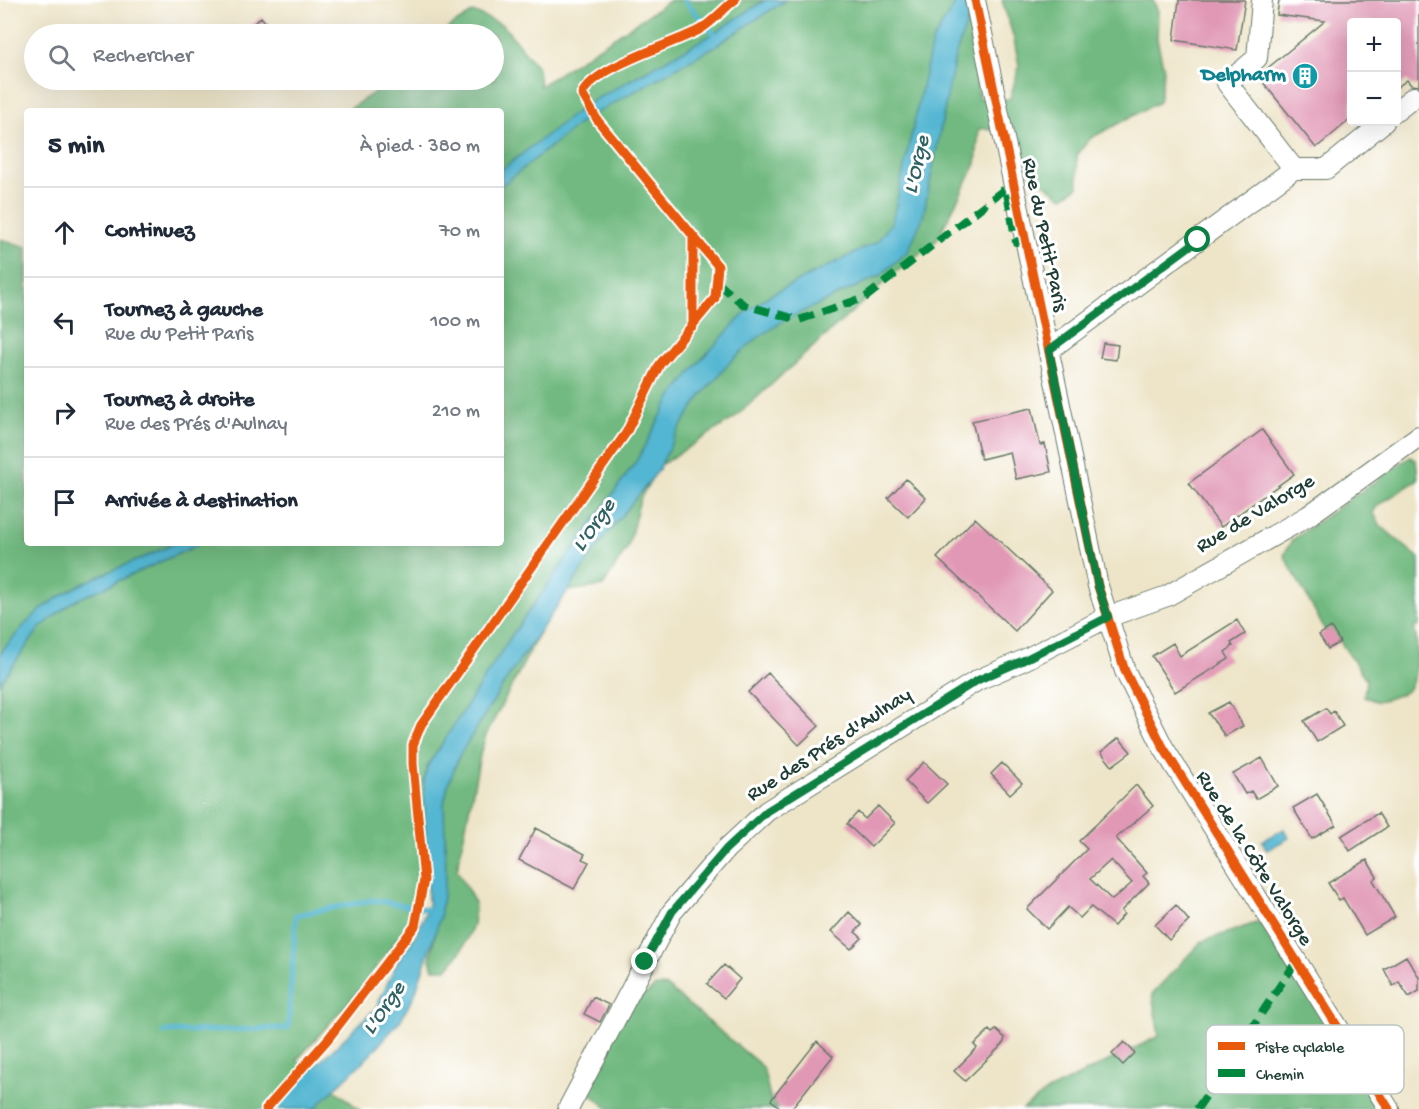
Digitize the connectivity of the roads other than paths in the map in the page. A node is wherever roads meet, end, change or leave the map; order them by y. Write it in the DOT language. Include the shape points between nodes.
graph roads {
  1 [pos="1262,0"];
  2 [pos="975,1"];
  3 [pos="1414,97"];
  4 [pos="1401,107"];
  5 [pos="1379,126"];
  6 [pos="1294,169"];
  7 [pos="1049,350"];
  8 [pos="1419,436"];
  9 [pos="1108,617"];
  10 [pos="1336,1025"];
  11 [pos="1380,1094"];
  12 [pos="568,1109"];
  13 [pos="1389,1109"];
  1 -- 6 [label="street" via="1257,58 1227,82"];
  2 -- 7 [label="street, Rue du Petit Paris"];
  3 -- 4 [label="street"];
  5 -- 6 [label="street" via="1326,168"];
  6 -- 7 [label="street"];
  7 -- 9 [label="street, Rue du Petit Paris" via="1098,586"];
  8 -- 9 [label="street, Rue de Valorge" via="1308,516 1167,596"];
  9 -- 10 [label="street, Rue de la Côte Valorge" via="1135,694 1174,766"];
  9 -- 12 [label="street, Rue des Prés d'Aulnay" via="978,680 761,817 726,849 672,912"];
  11 -- 13 [label="street, Rue de la Côte Valorge"];
}
